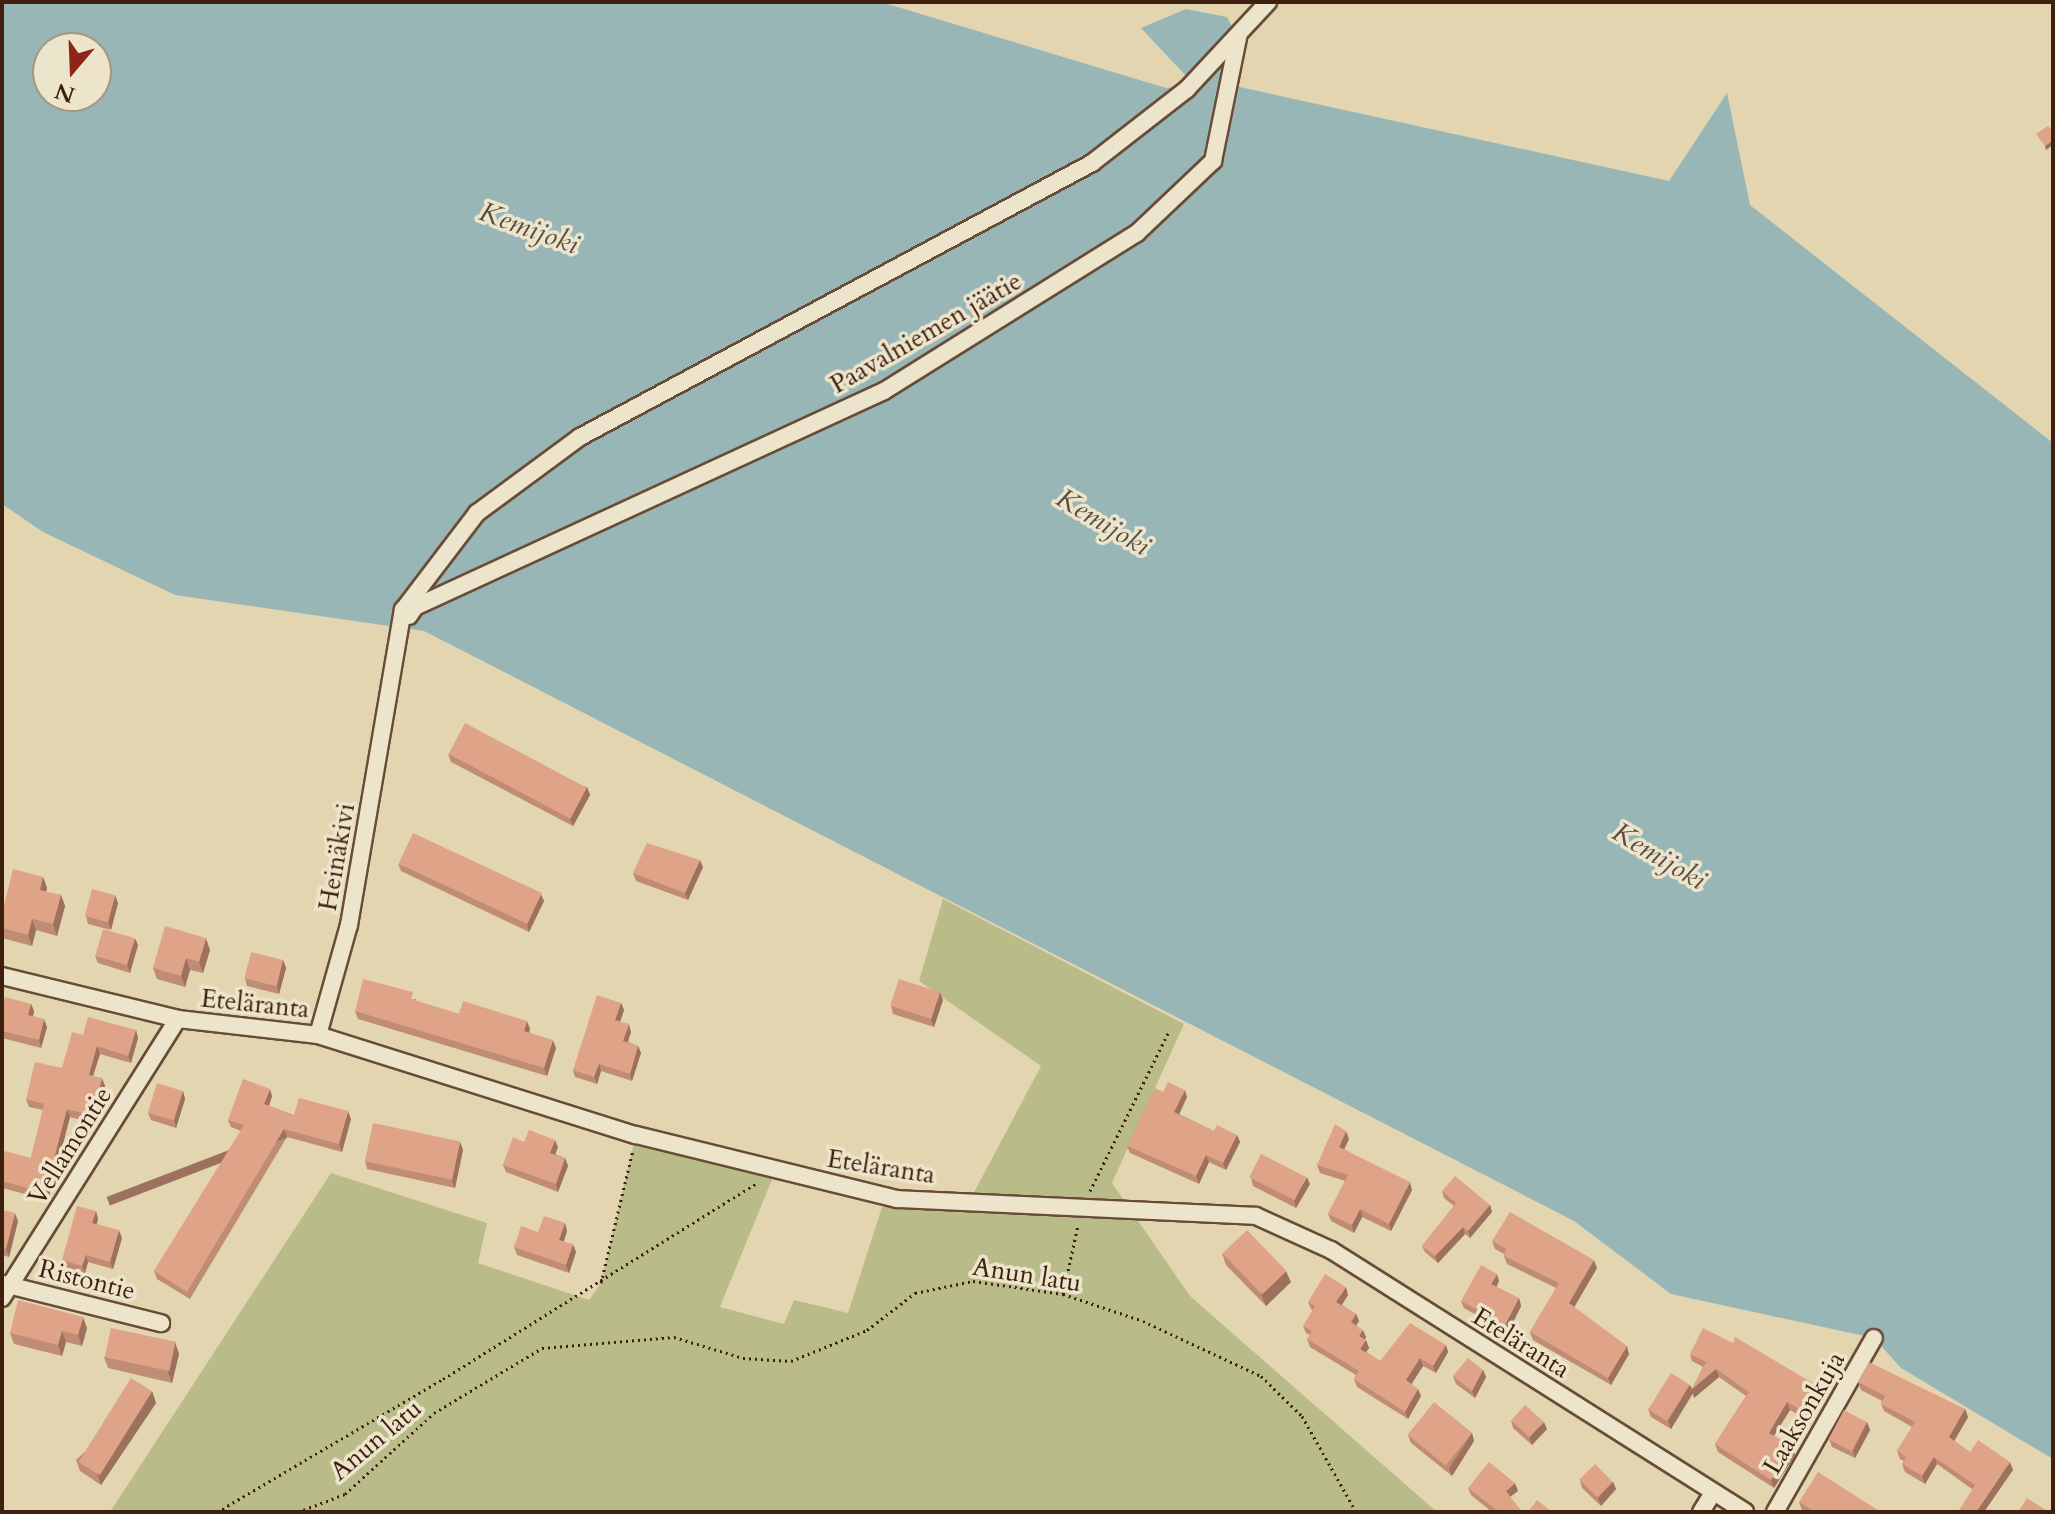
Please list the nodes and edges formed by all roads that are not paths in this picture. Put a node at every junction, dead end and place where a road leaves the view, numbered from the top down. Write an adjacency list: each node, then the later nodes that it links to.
1 (1268, 2): 2 (street, Paavalniemen jäätie)
2 (1238, 38): 3 (street, Paavalniemen jäätie); 3 (street, Paavalniemen jäätie)
3 (401, 627): 4 (street, Paavalniemen jäätie)
4 (391, 685): 7 (street, Heinäkivi)
5 (2, 976): 6 (street, Eteläranta)
6 (178, 1019): 7 (street, Eteläranta); 8 (street, Vellamontie)
7 (318, 1035): 11 (street, Eteläranta)
8 (5, 1289): 9 (street, Ristontie)
9 (161, 1323)
10 (1874, 1338): 14 (street, Laaksonkuja)
11 (1713, 1493): 12 (street); 13 (street, Eteläranta)
12 (1701, 1512)
13 (1745, 1512)
14 (1775, 1512)

